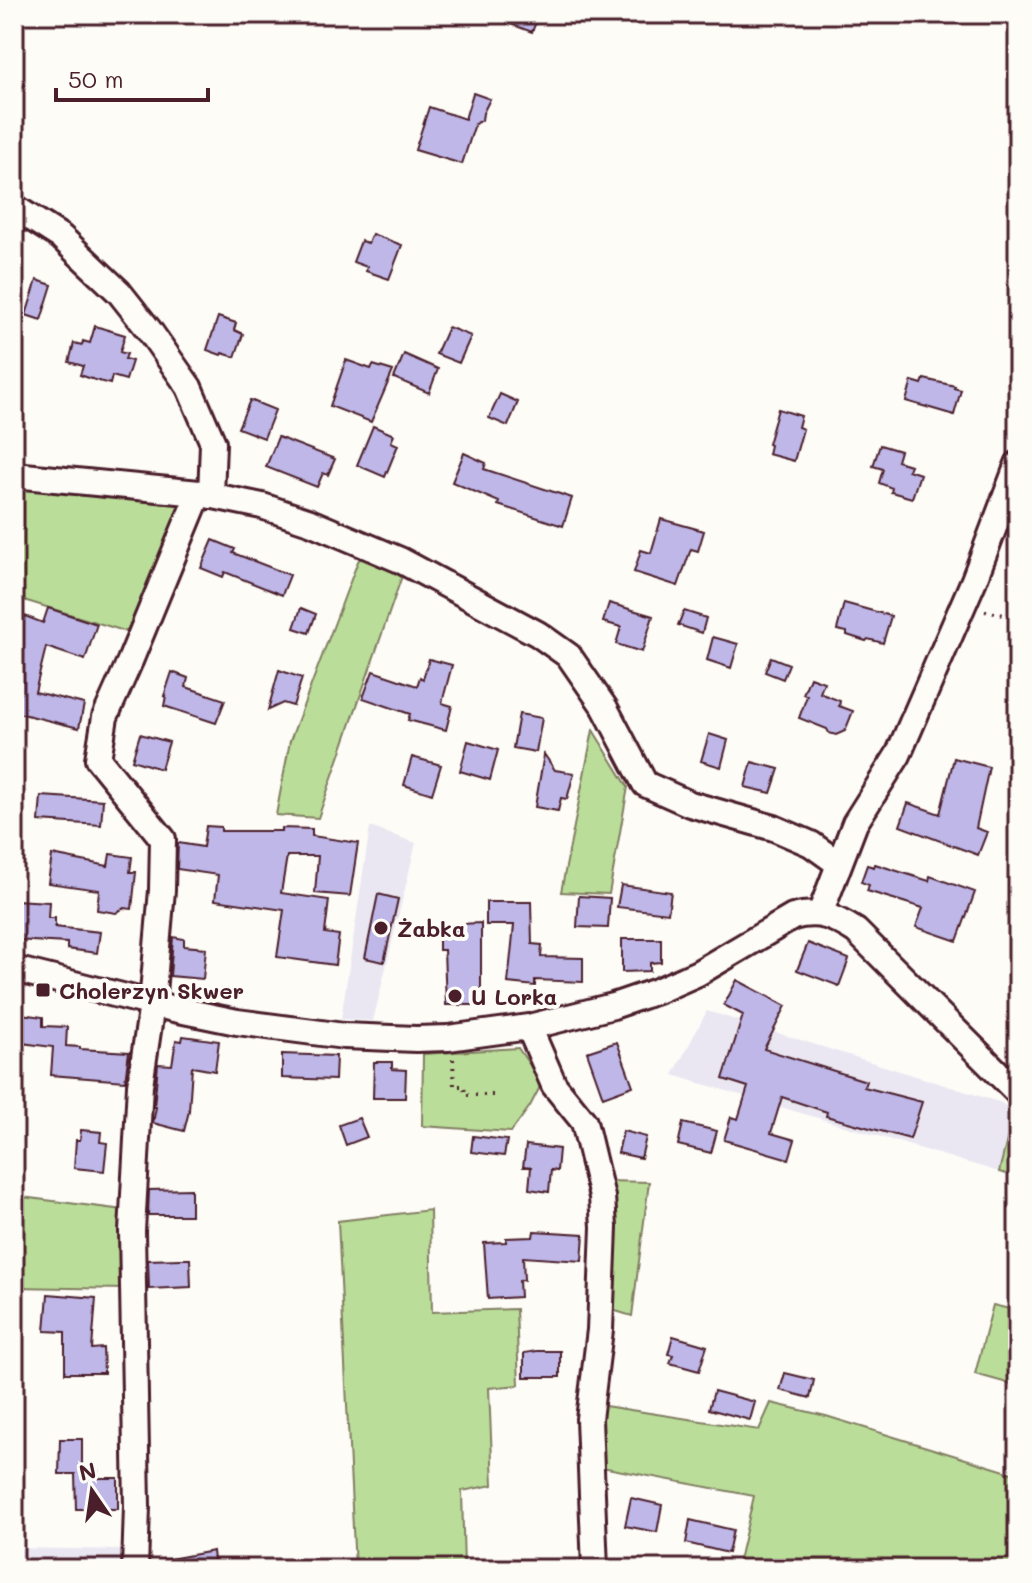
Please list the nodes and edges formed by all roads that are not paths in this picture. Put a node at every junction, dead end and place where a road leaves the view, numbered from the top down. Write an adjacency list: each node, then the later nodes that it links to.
1 (14, 207): 4 (street)
2 (1018, 464): 5 (street)
3 (14, 475): 4 (street)
4 (205, 494): 5 (street); 8 (street)
5 (839, 864): 6 (street)
6 (820, 914): 9 (street); 10 (street)
7 (14, 969): 8 (street)
8 (152, 1004): 9 (street); 11 (street)
9 (529, 1027): 12 (street)
10 (1018, 1093)
11 (135, 1569)
12 (595, 1569)

